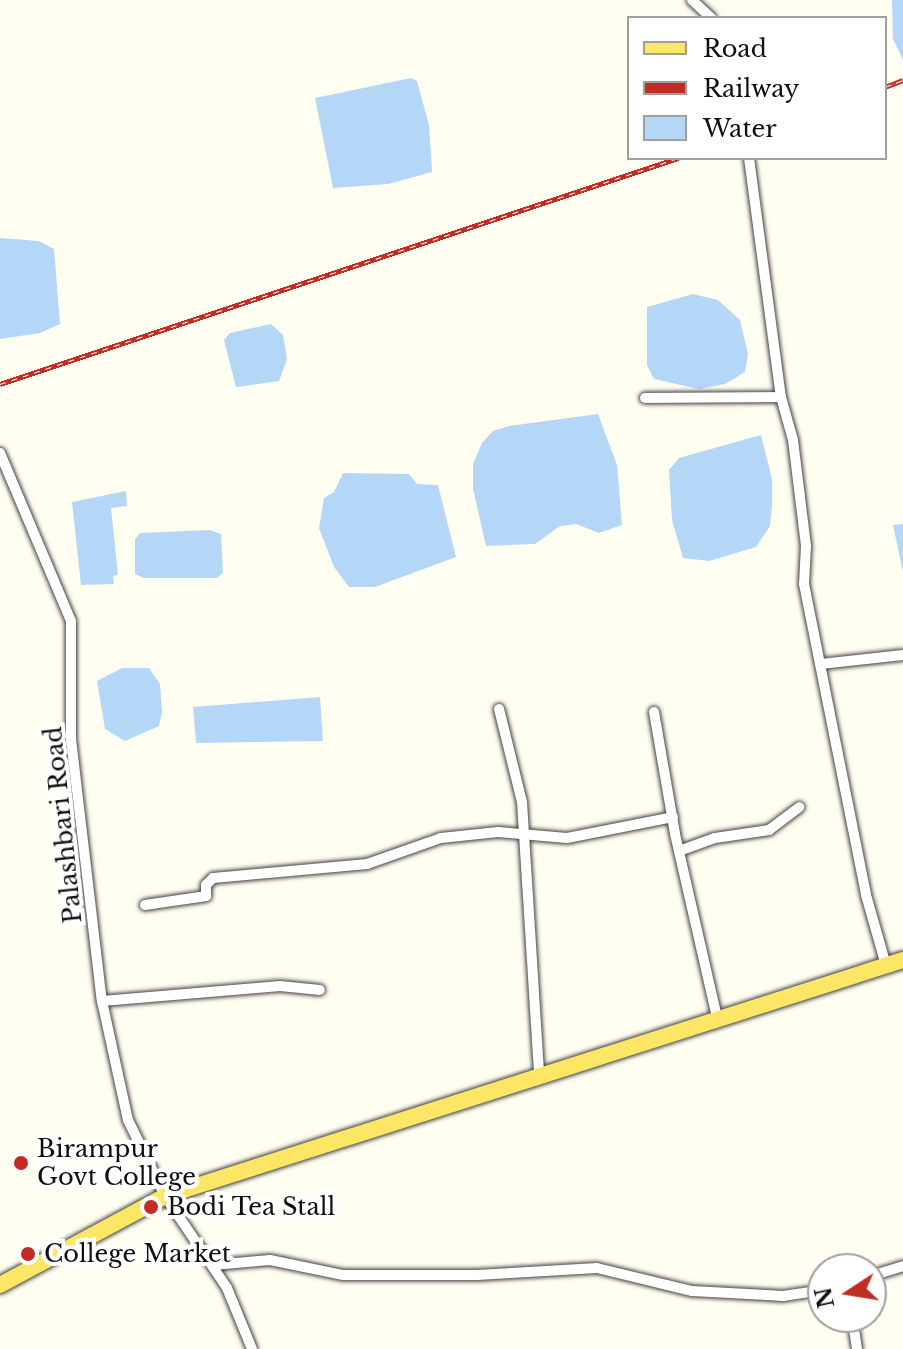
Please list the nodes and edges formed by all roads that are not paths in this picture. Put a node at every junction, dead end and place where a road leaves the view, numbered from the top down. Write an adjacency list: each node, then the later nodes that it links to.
1 (692, 0): 2 (street)
2 (709, 16)
3 (749, 160): 4 (street)
4 (781, 397): 5 (street); 8 (street)
5 (645, 398)
6 (0, 453): 19 (street, Palashbari Road)
7 (903, 655): 8 (street)
8 (821, 664): 17 (street)
9 (499, 709): 13 (street)
10 (654, 712): 12 (street)
11 (799, 807): 14 (street)
12 (673, 817): 13 (street); 14 (street)
13 (522, 835): 15 (street); 21 (street)
14 (679, 851): 20 (street)
15 (145, 905)
16 (903, 960): 17 (main road)
17 (886, 965): 20 (main road)
18 (320, 990): 19 (street)
19 (102, 1001): 22 (street, Palashbari Road)
20 (717, 1017): 21 (main road)
21 (539, 1072): 22 (main road)
22 (165, 1196): 23 (street, Palashbari Road); 24 (main road)
23 (213, 1265): 25 (street); 26 (street, Palashbari Road)
24 (0, 1285)
25 (807, 1292)
26 (252, 1349)

